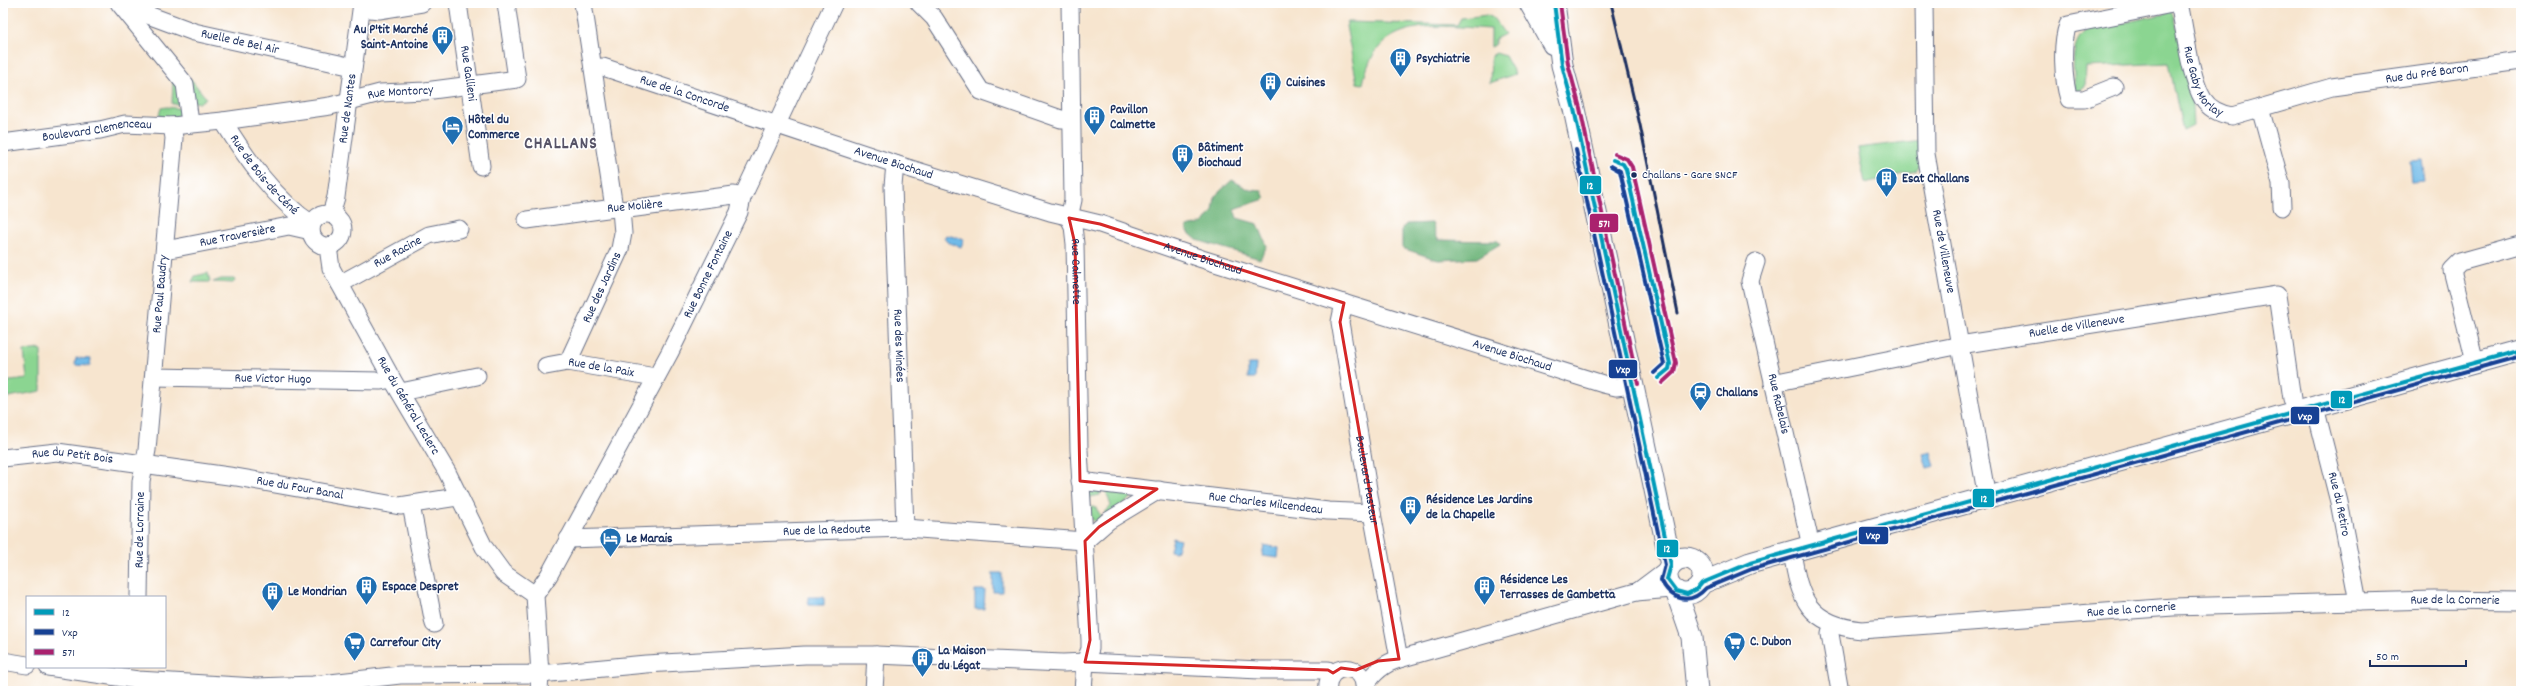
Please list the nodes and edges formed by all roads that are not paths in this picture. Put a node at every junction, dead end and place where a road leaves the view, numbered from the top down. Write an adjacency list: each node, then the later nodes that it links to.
1 (119, 3): 14 (street)
2 (422, 3): 13 (street)
3 (458, 3): 19 (street, Rue Gallieni)
4 (506, 3): 19 (street, Rue Montorcy)
5 (583, 3): 18 (street, Rue des Jardins)
6 (834, 3): 27 (street, Rue Bonne Fontaine)
7 (919, 3): 24 (street)
8 (1070, 3): 24 (street, Rue Calmette)
9 (1530, 3): 16 (main road)
10 (1554, 3): 16 (main road)
11 (1924, 3): 46 (street, Rue de Villeneuve)
12 (2178, 3): 20 (street); 23 (street, Rue Gaby Morlay)
13 (362, 5): 17 (street, Rue de Nantes)
14 (131, 17): 17 (street, Ruelle de Bel Air); 26 (street)
15 (2521, 61): 21 (street, Rue du Pré Baron)
16 (1562, 65): 56 (main road)
17 (353, 67): 22 (street, Rue de Nantes)
18 (593, 68): 27 (street, Rue de la Concorde); 34 (street, Rue des Jardins)
19 (470, 86): 22 (street, Rue Montorcy); 31 (street, Rue Gallieni)
20 (2114, 87)
21 (2332, 87): 23 (street, Rue Gaby Morlay)
22 (349, 101): 25 (street, Rue Montorcy); 35 (street, Rue de Nantes)
23 (2260, 108): 33 (street)
24 (1071, 119): 36 (street, Rue Calmette)
25 (223, 121): 26 (street, Rue Montorcy); 38 (street, Rue de Bois-de-Céné)
26 (190, 123): 28 (street, Boulevard Clemenceau)
27 (776, 124): 30 (street, Avenue Biochaud); 32 (street, Rue Bonne Fontaine)
28 (172, 126): 29 (street, Boulevard Clemenceau); 42 (street, Rue Paul Baudry)
29 (3, 143)
30 (895, 164): 36 (street, Avenue Biochaud); 68 (street, Rue des Minées)
31 (480, 166)
32 (742, 198): 34 (street, Rue Molière); 53 (street, Rue Bonne Fontaine)
33 (2282, 207)
34 (617, 209): 37 (street, Rue Molière); 48 (street, Rue des Jardins)
35 (331, 214): 38 (street); 41 (street)
36 (1069, 218): 45 (street, Avenue Biochaud); 61 (street, Rue Calmette)
37 (527, 220)
38 (311, 227): 41 (street); 42 (street, Rue Traversière)
39 (459, 229): 44 (street, Rue Racine)
40 (2521, 245): 49 (street)
41 (328, 247): 44 (street, Rue du Général Leclerc)
42 (165, 250): 52 (street, Rue Paul Baudry)
43 (1756, 262): 54 (street, Rue Rabelais)
44 (340, 284): 55 (street, Rue du Général Leclerc)
45 (1344, 303): 56 (street, Avenue Biochaud); 67 (street, Boulevard Pasteur)
46 (1960, 345): 54 (street, Ruelle de Villeneuve); 57 (street, Ruelle de Villeneuve); 64 (street, Rue de Villeneuve)
47 (2521, 350): 49 (main road)
48 (568, 362): 50 (street, Rue de la Paix); 53 (street, Rue de la Paix)
49 (2475, 362): 58 (main road)
50 (546, 366)
51 (477, 376): 55 (street, Rue Victor Hugo)
52 (154, 377): 55 (street, Rue Victor Hugo); 60 (street, Rue Paul Baudry)
53 (655, 377): 69 (street, Rue Bonne Fontaine)
54 (1773, 384): 71 (street, Rue Rabelais)
55 (396, 385): 63 (street, Rue du Général Leclerc)
56 (1632, 385): 66 (main road)
57 (2292, 399)
58 (2316, 407): 64 (main road); 79 (street, Rue du Retiro)
59 (3, 458): 60 (street, Rue du Petit Bois)
60 (143, 463): 65 (street, Rue du Four Banal); 77 (street, Rue de Lorraine)
61 (1080, 481): 62 (street, Rue Charles Milcendeau); 70 (street, Rue Calmette)
62 (1159, 490): 67 (street, Rue Charles Milcendeau); 70 (street)
63 (457, 497): 65 (street, Rue du Four Banal); 76 (street, Rue du Général Leclerc)
64 (1987, 498): 71 (main road)
65 (411, 505): 80 (street)
66 (1657, 506): 72 (main road); 73 (main road)
67 (1372, 513): 84 (street, Boulevard Pasteur)
68 (905, 528): 69 (street, Rue de la Redoute); 70 (street, Rue de la Redoute)
69 (568, 539): 76 (street, Rue Bonne Fontaine)
70 (1085, 541): 86 (street)
71 (1801, 548): 73 (main road); 81 (street, Rue de la Cornerie)
72 (1670, 566): 73 (main road); 74 (main road); 75 (street)
73 (1697, 574): 74 (main road); 82 (main road)
74 (1674, 590): 75 (street); 82 (main road)
75 (1636, 592): 84 (street)
76 (535, 594): 91 (street)
77 (138, 596)
78 (2521, 600): 79 (street, Rue de la Cornerie)
79 (2358, 602): 81 (street, Rue de la Cornerie)
80 (434, 624)
81 (1832, 625): 100 (street)
82 (1692, 637): 99 (main road)
83 (876, 655): 86 (street); 91 (street); 96 (street)
84 (1394, 660): 89 (street); 94 (street)
85 (3, 661): 87 (street)
86 (1085, 662): 90 (street); 97 (street)
87 (26, 665)
88 (56, 668): 92 (street)
89 (1356, 670): 90 (street); 94 (street)
90 (1333, 673): 98 (street)
91 (540, 674): 93 (street); 95 (street)
92 (138, 679): 93 (street)
93 (328, 687)
94 (1364, 688)
95 (539, 691)
96 (874, 691)
97 (1083, 691)
98 (1328, 691)
99 (1697, 691)
100 (1840, 691)

